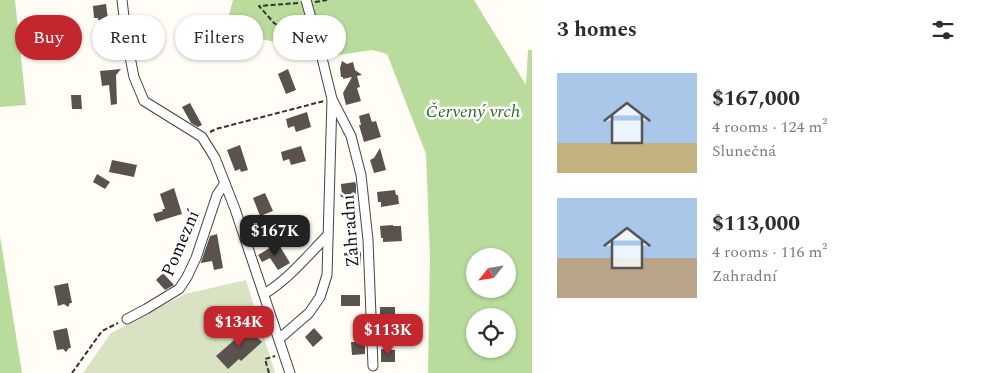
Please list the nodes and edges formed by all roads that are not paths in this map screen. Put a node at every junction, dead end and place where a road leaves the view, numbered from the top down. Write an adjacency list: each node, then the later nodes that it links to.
1 (122, 0): 4 (street)
2 (309, 1): 3 (street, bridge)
3 (332, 99): 5 (street); 9 (street, Zahradní)
4 (225, 183): 6 (street); 7 (street, Pomezní)
5 (328, 234): 6 (street); 8 (street)
6 (264, 294): 8 (street)
7 (127, 319)
8 (279, 339): 10 (street)
9 (373, 366)
10 (290, 373)

